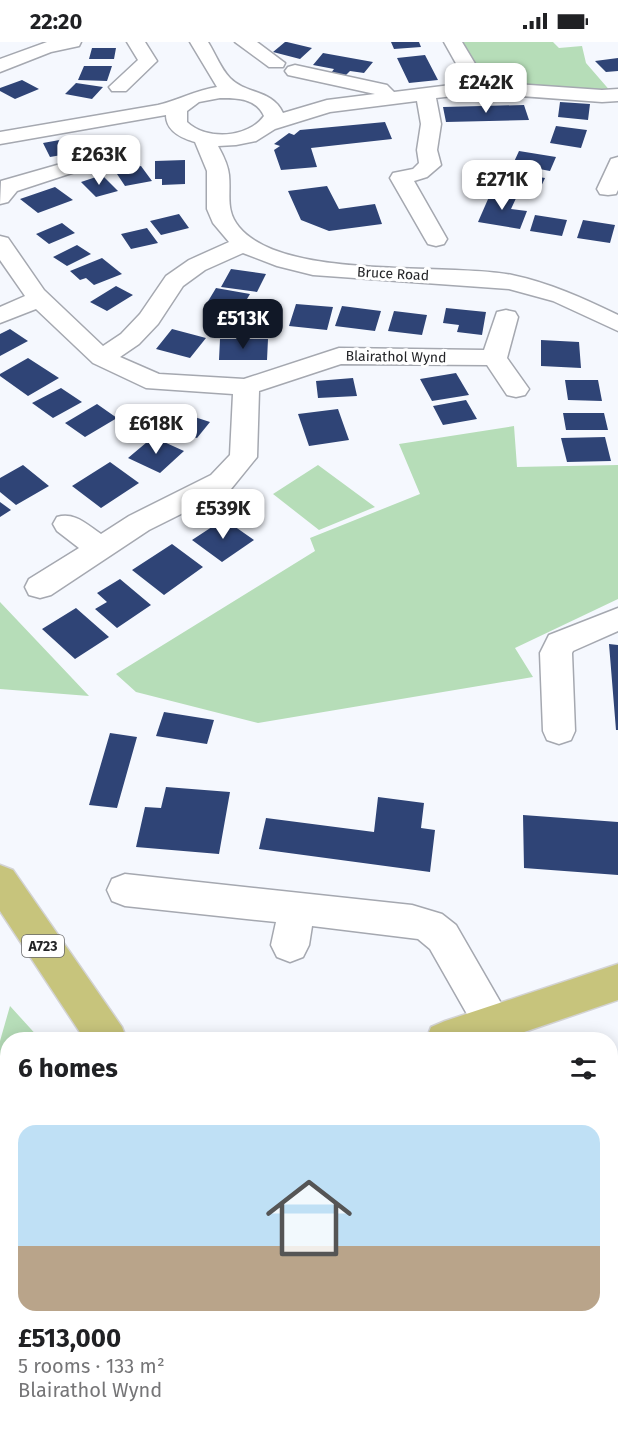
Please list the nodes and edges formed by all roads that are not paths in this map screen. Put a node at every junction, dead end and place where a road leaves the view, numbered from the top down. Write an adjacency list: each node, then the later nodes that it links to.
1 (72, 42): 6 (street)
2 (136, 42): 11 (street)
3 (199, 42): 8 (street)
4 (244, 42): 7 (street)
5 (453, 42): 12 (street)
6 (40, 45): 9 (street)
7 (276, 63)
8 (211, 65): 13 (street); 18 (street)
9 (0, 66)
10 (295, 71): 16 (street)
11 (119, 87)
12 (478, 87): 14 (street); 15 (street)
13 (237, 92): 17 (street); 18 (street)
14 (425, 93): 16 (street); 30 (street)
15 (617, 96)
16 (389, 98): 19 (street)
17 (264, 100): 19 (street); 21 (street)
18 (185, 102): 20 (street); 22 (street, Bruce Road)
19 (327, 106): 21 (street)
20 (117, 120): 22 (street); 24 (street)
21 (270, 124): 23 (street)
22 (196, 135): 23 (street); 27 (street, Bruce Road)
23 (248, 136): 27 (street)
24 (0, 138)
25 (618, 163): 28 (street)
26 (71, 167): 29 (street)
27 (219, 173): 32 (street, Bruce Road)
28 (608, 189)
29 (0, 197)
30 (436, 239)
31 (0, 243): 33 (street, Blairathol Wynd)
32 (244, 244): 36 (street, Bruce Road); 37 (street)
33 (40, 298): 34 (street); 37 (street, Blairathol Wynd)
34 (0, 316)
35 (506, 317): 38 (street)
36 (618, 324)
37 (102, 358): 39 (street, Blairathol Wynd)
38 (494, 358): 39 (street, Blairathol Wynd); 40 (street)
39 (246, 387): 42 (street)
40 (516, 389)
41 (67, 524): 42 (street)
42 (100, 548): 43 (street)
43 (40, 587)
44 (618, 619): 45 (street)
45 (559, 730)
46 (0, 881): 51 (main road, A723)
47 (125, 890): 48 (street)
48 (297, 908): 49 (street); 53 (street)
49 (290, 945)
50 (618, 982): 53 (main road)
51 (98, 1025): 52 (main road, A723)
52 (113, 1032)
53 (486, 1032)

